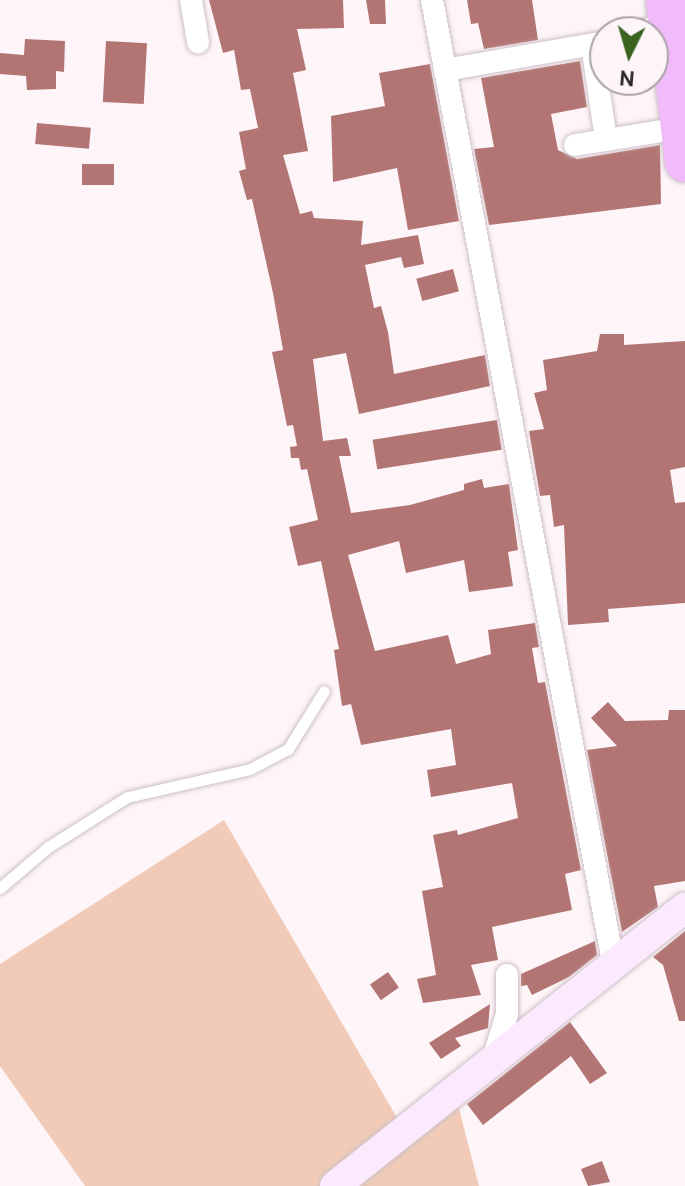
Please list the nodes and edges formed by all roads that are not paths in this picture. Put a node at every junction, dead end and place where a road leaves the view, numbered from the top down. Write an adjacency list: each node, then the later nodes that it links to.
1 (191, 0): 3 (street)
2 (432, 0): 5 (street)
3 (198, 42)
4 (589, 46): 5 (street)
5 (445, 70): 14 (street)
6 (669, 77): 10 (highway)
7 (602, 96): 8 (street)
8 (606, 140): 9 (street); 10 (street)
9 (575, 145)
10 (682, 145)
11 (324, 691): 12 (lane)
12 (0, 888)
13 (685, 908): 14 (street)
14 (613, 962): 16 (street)
15 (507, 975): 16 (street)
16 (492, 1063): 17 (street)
17 (335, 1186)

